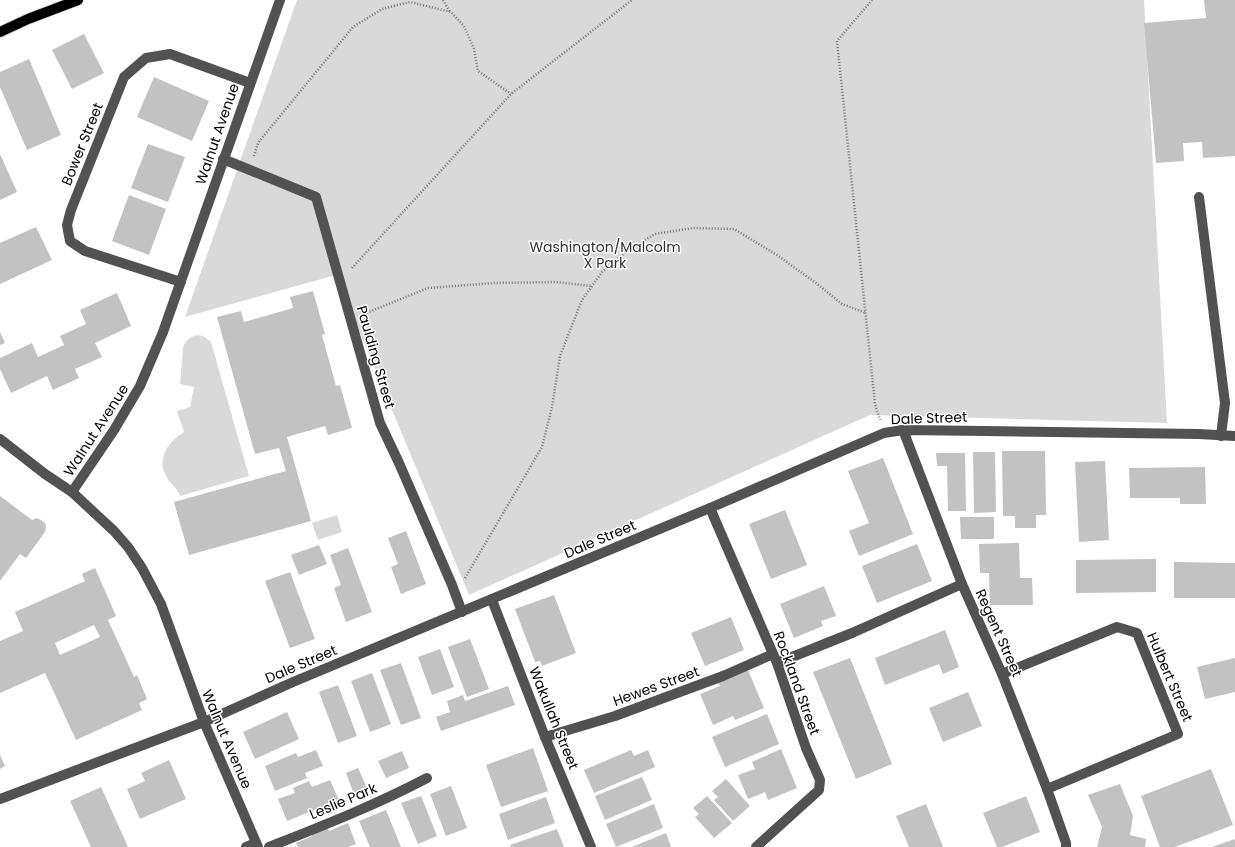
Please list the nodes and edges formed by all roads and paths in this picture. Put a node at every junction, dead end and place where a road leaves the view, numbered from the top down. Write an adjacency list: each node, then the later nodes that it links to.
1 (78, 0): 7 (main road)
2 (280, 0): 8 (street, Walnut Avenue)
3 (443, 0): 6 (path)
4 (632, 0): 9 (path)
5 (872, 0): 16 (path)
6 (451, 12): 9 (path); 11 (path)
7 (0, 32)
8 (250, 83): 10 (street, Walnut Avenue); 14 (street, Bower Street)
9 (511, 94): 13 (path)
10 (223, 159): 11 (street, Paulding Street); 14 (street, Walnut Avenue)
11 (250, 170): 13 (street, Paulding Street)
12 (1198, 197): 20 (street)
13 (340, 281): 17 (street, Paulding Street)
14 (181, 282): 23 (street, Walnut Avenue)
15 (592, 286): 16 (path); 17 (path); 26 (path)
16 (866, 313): 19 (path)
17 (351, 319): 26 (street, Paulding Street)
18 (903, 430): 19 (street, Dale Street); 20 (street, Dale Street); 25 (street, Regent Street)
19 (884, 433): 24 (street, Dale Street)
20 (1222, 436): 21 (street, Dale Street)
21 (1235, 436)
22 (0, 439): 23 (street)
23 (72, 492): 31 (street, Walnut Avenue)
24 (710, 508): 27 (street, Dale Street); 29 (street, Rockland Street)
25 (962, 584): 29 (street, Hewes Street); 30 (street, Regent Street)
26 (456, 597): 28 (street, Paulding Street)
27 (492, 600): 28 (street, Dale Street); 32 (street, Wakullah Street)
28 (462, 612): 31 (street, Dale Street)
29 (775, 658): 32 (street, Hewes Street); 40 (street, Rockland Street)
30 (1002, 674): 34 (street, Regent Street); 34 (street, Hulbert Street)
31 (204, 722): 35 (street, Dale Street); 36 (street, Walnut Avenue)
32 (545, 737): 39 (street, Wakullah Street)
33 (427, 778): 38 (street, Leslie Park)
34 (1047, 789): 41 (street, Regent Street)
35 (0, 800)
36 (257, 845): 37 (street)
37 (246, 847)
38 (269, 847)
39 (591, 847)
40 (756, 847)
41 (1066, 847)

